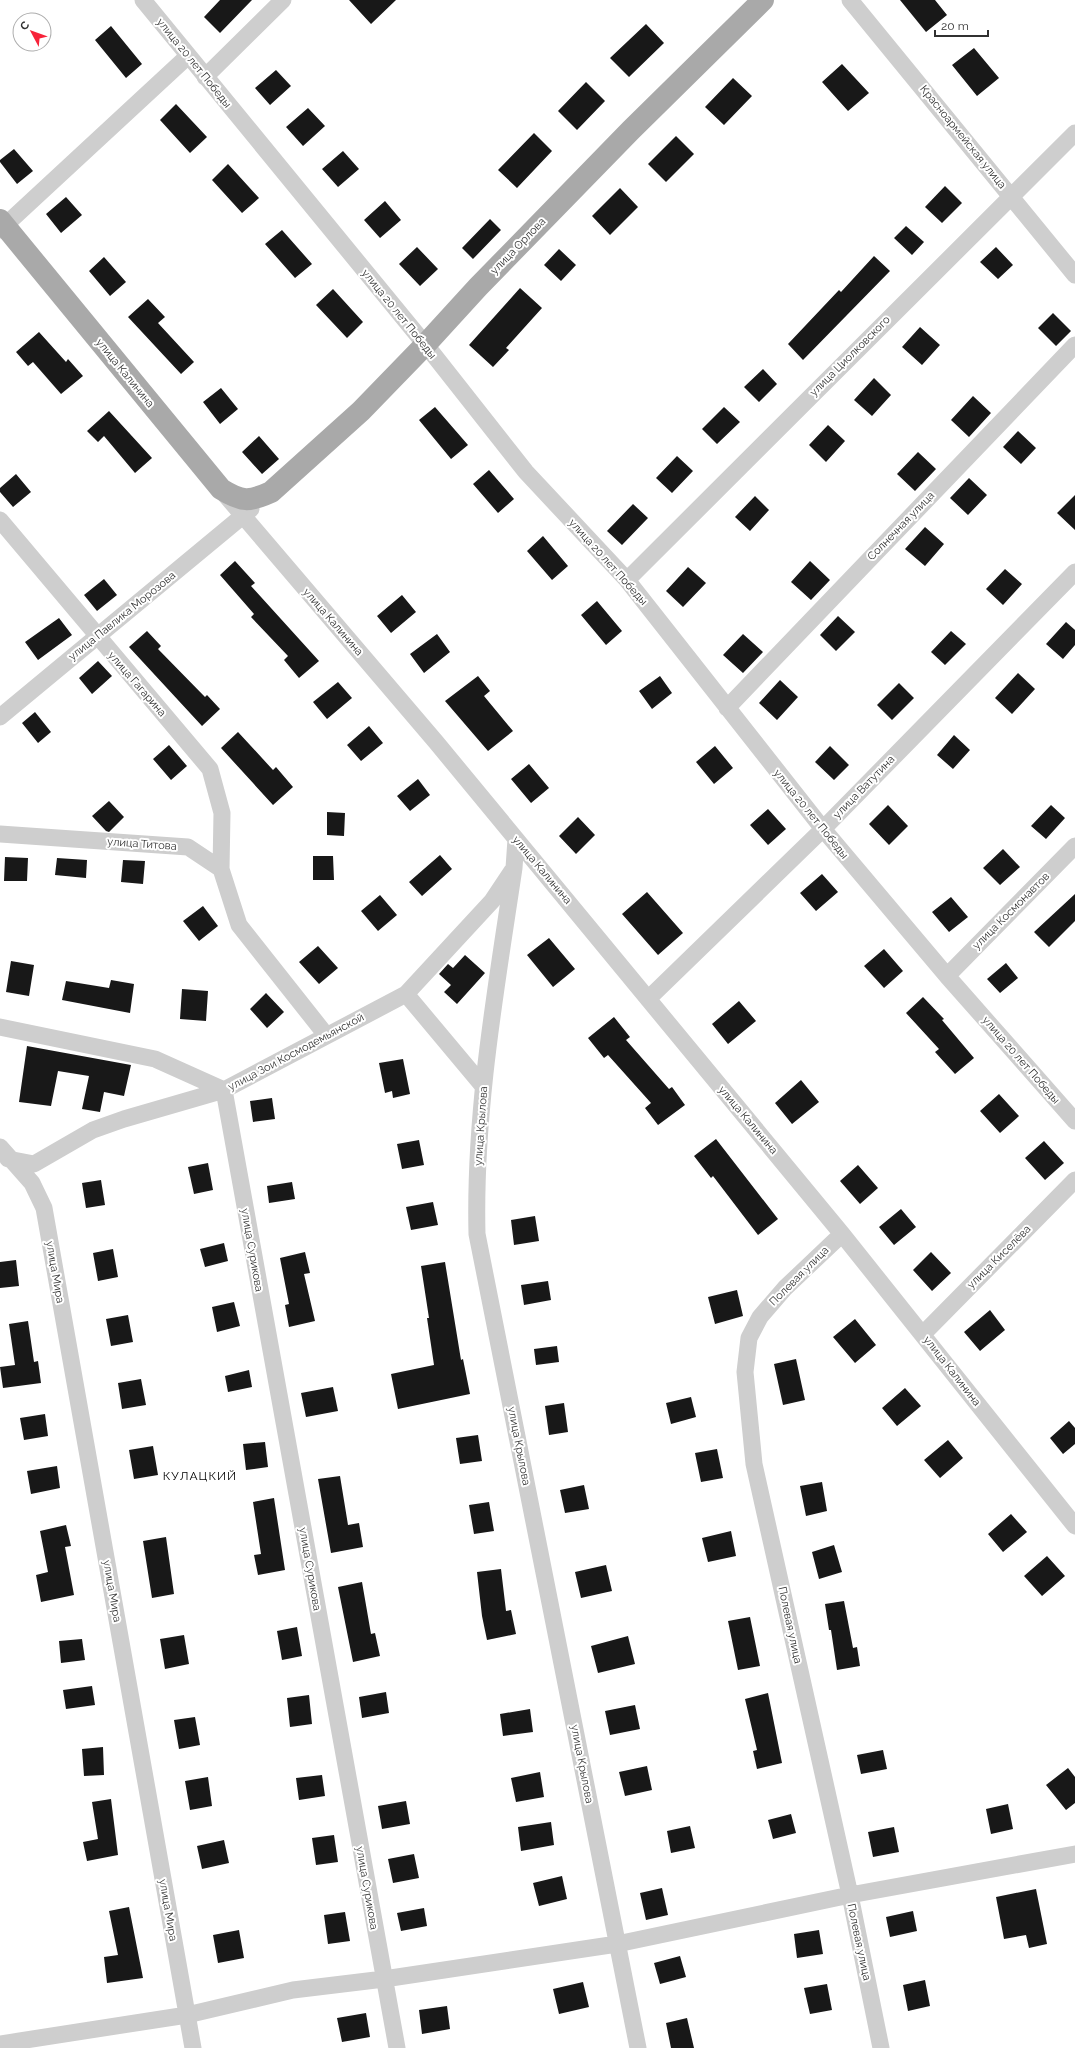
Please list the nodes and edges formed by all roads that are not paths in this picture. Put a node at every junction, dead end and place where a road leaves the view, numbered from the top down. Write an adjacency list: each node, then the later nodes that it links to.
1 (143, 0): 5 (street, улица 20 лет Победы)
2 (283, 0): 6 (street)
3 (763, 0): 11 (main road, улица Орлова)
4 (850, 0): 8 (street, Красноармейская улица)
5 (188, 56): 6 (street, улица 20 лет Победы); 9 (street)
6 (205, 77): 11 (street, улица 20 лет Победы)
7 (1075, 132): 8 (street, улица Циолковского)
8 (1010, 196): 10 (street, Красноармейская улица); 18 (street, улица Циолковского)
9 (1, 225): 13 (main road, улица Калинина)
10 (1075, 275)
11 (425, 345): 14 (main road, улица Орлова); 18 (street, улица 20 лет Победы)
12 (1075, 345): 20 (street, Солнечная улица)
13 (221, 489): 14 (main road); 15 (street, улица Калинина)
14 (271, 492): 15 (street, улица Павлика Морозова)
15 (243, 516): 19 (street, улица Павлика Морозова); 24 (street, улица Калинина)
16 (0, 520): 19 (street, улица Гагарина)
17 (1075, 572): 22 (street, улица Ватутина)
18 (626, 580): 20 (street, улица 20 лет Победы)
19 (97, 637): 21 (street, улица Павлика Морозова); 27 (street, улица Гагарина)
20 (727, 708): 22 (street, улица 20 лет Победы)
21 (0, 717)
22 (823, 829): 28 (street, улица 20 лет Победы); 30 (street, улица Ватутина)
23 (0, 834): 27 (street, улица Титова)
24 (516, 839): 26 (street, улица Крылова); 30 (street, улица Калинина)
25 (1075, 846): 28 (street, улица Космонавтов)
26 (514, 868): 29 (street, улица Зои Космодемьянской); 33 (street, улица Крылова)
27 (221, 869): 32 (street)
28 (947, 976): 35 (street, улица 20 лет Победы)
29 (406, 994): 32 (street, улица Зои Космодемьянской); 33 (street)
30 (648, 999): 38 (street, улица Калинина)
31 (0, 1027): 34 (street, улица Зои Космодемьянской)
32 (326, 1035): 34 (street, улица Зои Космодемьянской)
33 (483, 1086): 43 (street, улица Крылова)
34 (224, 1090): 36 (street); 44 (street, улица Сурикова)
35 (1075, 1121)
36 (4, 1155): 45 (street, улица Мира)
37 (1075, 1180): 39 (street, улица Киселёва)
38 (842, 1234): 39 (street, улица Калинина); 42 (street, Полевая улица)
39 (923, 1334): 40 (street, улица Калинина)
40 (1075, 1526)
41 (1075, 1854): 42 (street)
42 (850, 1895): 43 (street); 50 (street, Полевая улица)
43 (617, 1944): 44 (street); 49 (street, улица Крылова)
44 (384, 1979): 45 (street); 48 (street, улица Сурикова)
45 (187, 2015): 46 (street); 47 (street, улица Мира)
46 (0, 2044)
47 (192, 2048)
48 (397, 2048)
49 (638, 2048)
50 (881, 2048)

